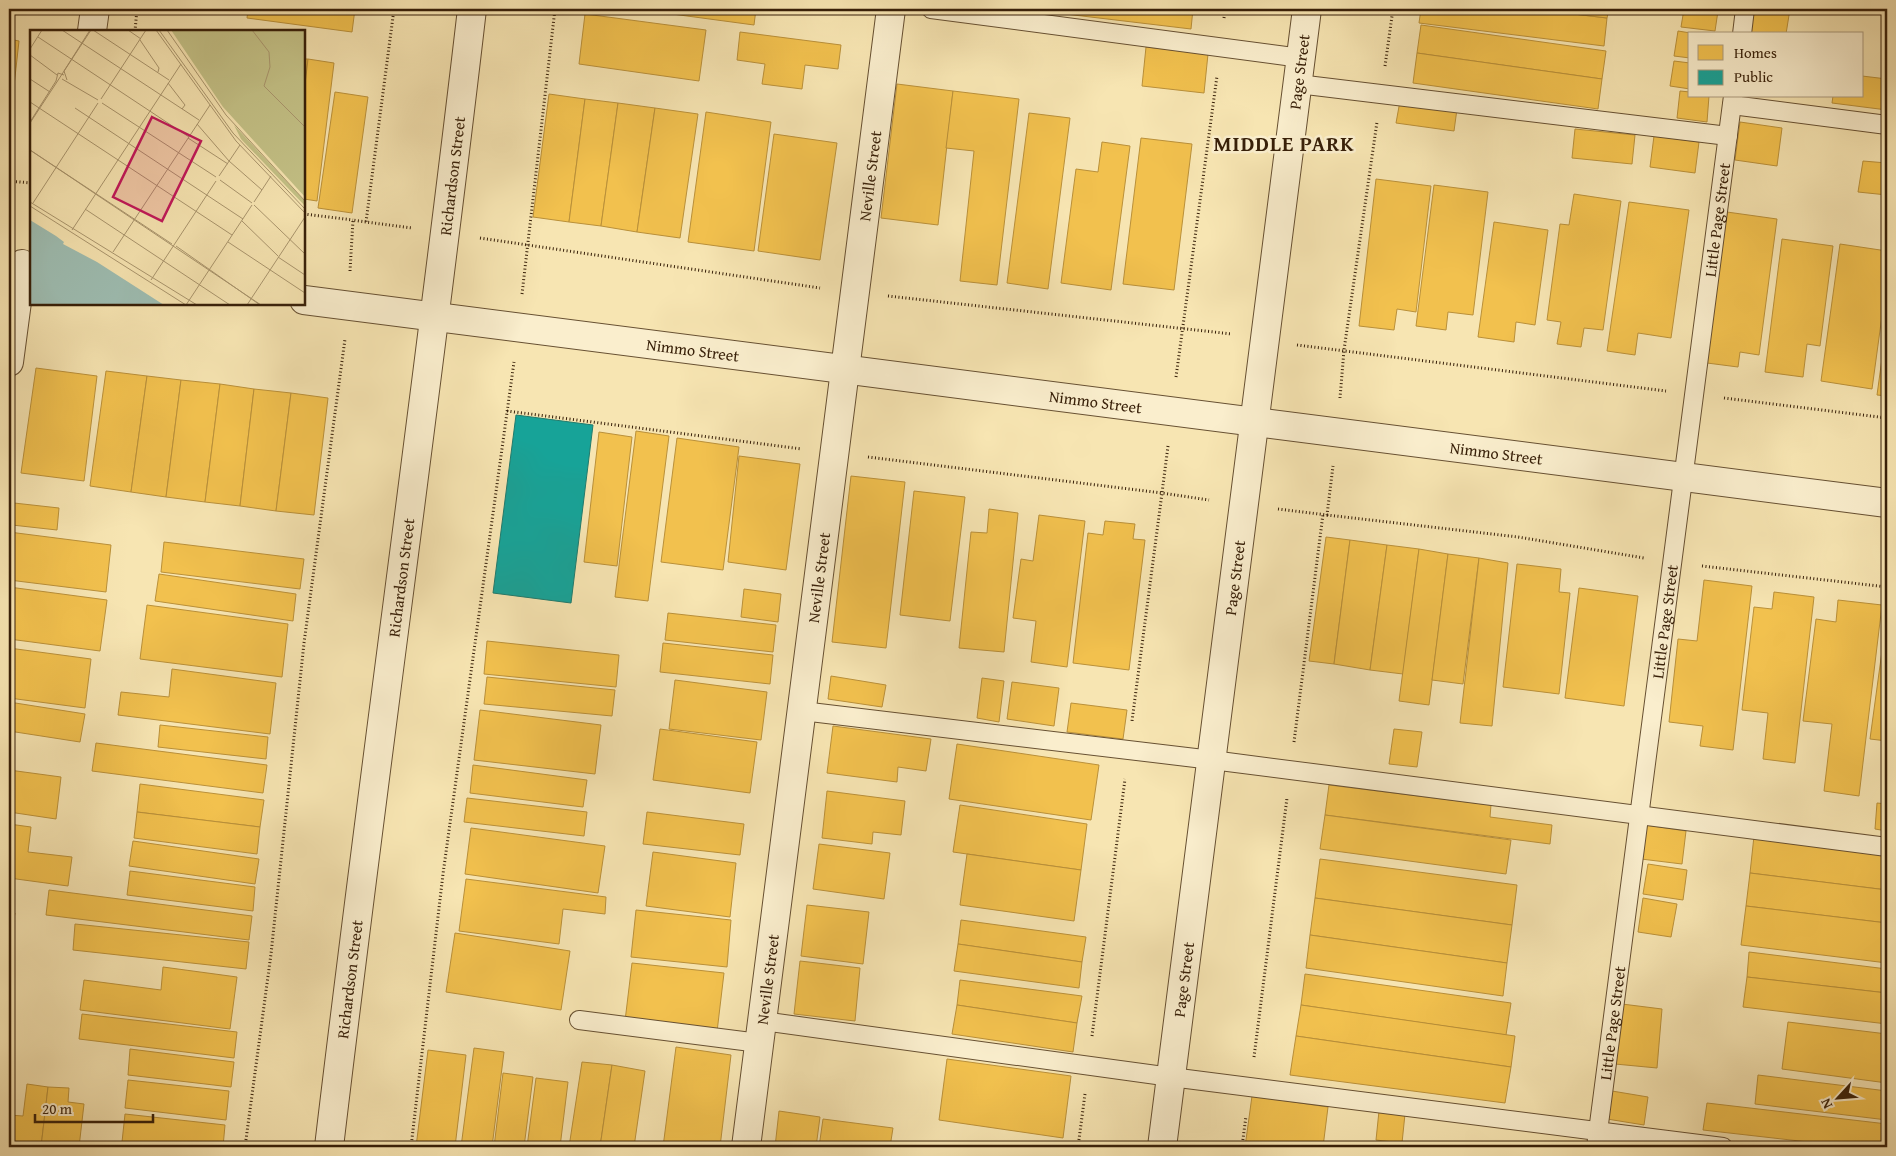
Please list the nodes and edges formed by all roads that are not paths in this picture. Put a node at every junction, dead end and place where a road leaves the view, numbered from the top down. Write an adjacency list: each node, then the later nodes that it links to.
1 (94, 9): 8 (street)
2 (472, 9): 16 (street, Richardson Street)
3 (891, 9): 18 (street, Neville Street)
4 (931, 9): 7 (lane)
5 (1307, 9): 10 (street, Page Street)
6 (1745, 9): 9 (lane)
7 (1037, 16): 10 (lane)
8 (92, 30)
9 (1742, 32)
10 (1299, 71): 13 (lane); 19 (street, Page Street)
11 (1733, 101): 12 (lane); 13 (lane, Little Page Street)
12 (1887, 125)
13 (1728, 136): 20 (lane, Little Page Street)
14 (21, 264): 17 (street)
15 (305, 300): 16 (street, Nimmo Street)
16 (436, 318): 18 (street, Nimmo Street); 30 (street, Richardson Street)
17 (9, 362)
18 (845, 369): 19 (street, Nimmo Street); 22 (street, Neville Street)
19 (1254, 422): 20 (street, Nimmo Street); 23 (street, Page Street)
20 (1683, 477): 21 (street, Nimmo Street); 24 (lane, Little Page Street)
21 (1887, 503)
22 (802, 711): 23 (lane); 27 (street, Neville Street)
23 (1212, 760): 24 (lane); 28 (street, Page Street)
24 (1639, 815): 25 (lane); 29 (lane, Little Page Street)
25 (1887, 846)
26 (579, 1020): 27 (lane)
27 (761, 1032): 28 (lane); 31 (street, Neville Street)
28 (1170, 1077): 29 (lane); 32 (street, Page Street)
29 (1597, 1139): 33 (lane)
30 (329, 1147)
31 (746, 1147)
32 (1162, 1147)
33 (1723, 1147)

